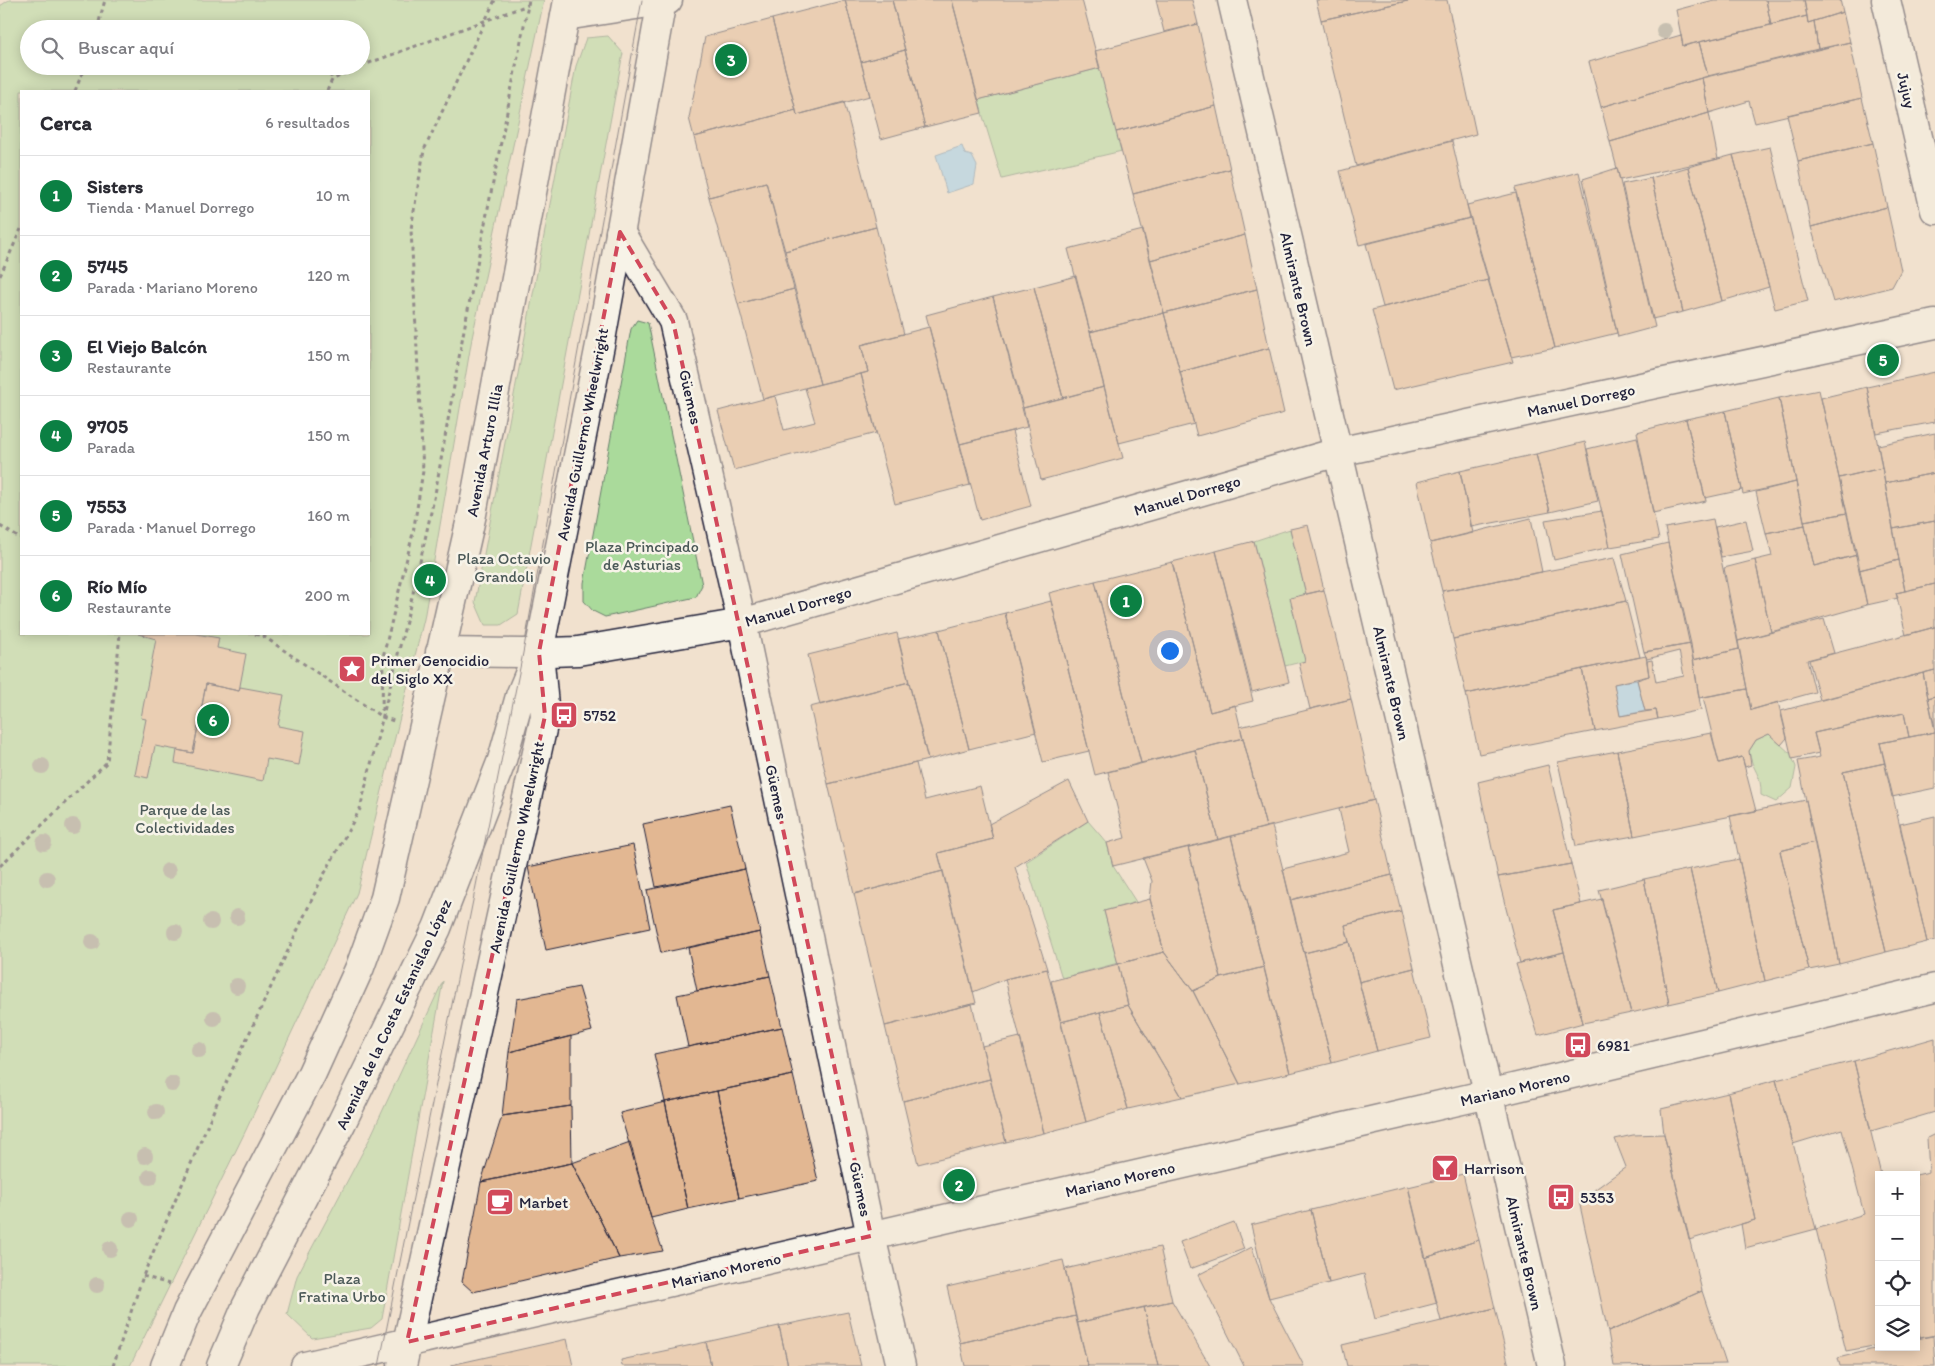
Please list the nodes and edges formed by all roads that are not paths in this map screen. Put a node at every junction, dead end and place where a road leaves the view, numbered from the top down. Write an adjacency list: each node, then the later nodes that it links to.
1 (664, 0): 4 (street); 6 (street, Avenida Guillermo Wheelwright)
2 (1232, 0): 8 (street, Almirante Brown)
3 (1886, 0): 5 (street, Jujuy)
4 (566, 8): 10 (street, Avenida Arturo Illia)
5 (1935, 210)
6 (620, 232): 9 (street, Güemes); 11 (street, Avenida Guillermo Wheelwright)
7 (1935, 324): 8 (street, Manuel Dorrego)
8 (1338, 452): 9 (street, Manuel Dorrego); 13 (street, Almirante Brown)
9 (742, 623): 11 (street, Manuel Dorrego); 14 (street, Güemes)
10 (440, 652): 11 (street, Manuel Dorrego); 16 (street, Avenida Arturo Illia)
11 (538, 652): 15 (street, Avenida Guillermo Wheelwright); 17 (street, Avenida de la Costa Estanislao López)
12 (1935, 988): 13 (street, Mariano Moreno)
13 (1488, 1094): 14 (street, Mariano Moreno); 20 (street, Almirante Brown)
14 (871, 1236): 15 (street, Mariano Moreno); 19 (street, Güemes)
15 (404, 1354): 18 (street, Mariano Moreno)
16 (165, 1366)
17 (221, 1366)
18 (305, 1366)
19 (902, 1366)
20 (1552, 1366)

